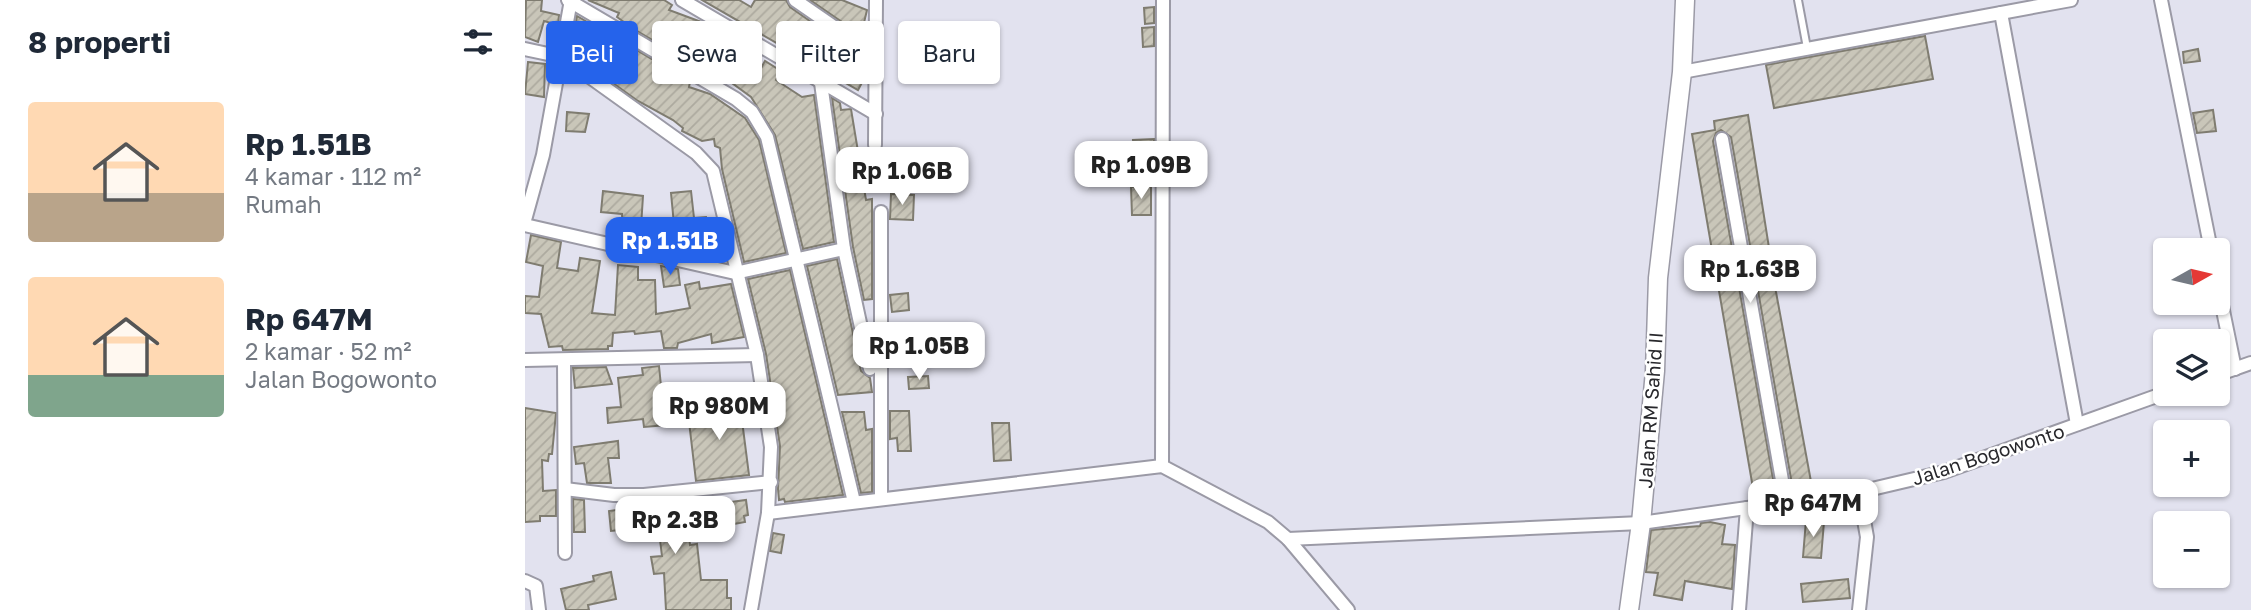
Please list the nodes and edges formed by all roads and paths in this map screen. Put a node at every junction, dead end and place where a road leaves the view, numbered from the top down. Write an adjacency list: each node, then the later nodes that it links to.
1 (570, 0): 11 (street); 31 (street)
2 (682, 0): 17 (street)
3 (795, 0): 12 (street)
4 (876, 0): 13 (street)
5 (1163, 0): 43 (street)
6 (1685, 0): 18 (street, Jalan RM Sahid II)
7 (1798, 0): 14 (lane)
8 (2071, 0): 10 (street)
9 (2161, 0): 29 (street)
10 (2001, 13): 14 (street); 42 (street)
11 (567, 21)
12 (825, 21)
13 (876, 21)
14 (1807, 48): 18 (street)
15 (525, 49): 16 (street)
16 (546, 54)
17 (776, 56)
18 (1682, 72): 52 (street, Jalan RM Sahid II)
19 (557, 84): 28 (street)
20 (600, 84): 32 (street)
21 (821, 84): 30 (street)
22 (823, 84): 24 (street)
23 (876, 84): 24 (street)
24 (876, 114): 26 (street)
25 (1722, 139): 49 (street)
26 (875, 145)
27 (881, 212): 47 (street)
28 (525, 222): 32 (street)
29 (2209, 238)
30 (844, 249): 31 (street); 38 (street)
31 (797, 258): 32 (street); 48 (street)
32 (735, 273): 34 (street)
33 (2224, 315): 39 (street)
34 (757, 355): 36 (street); 44 (street)
35 (525, 360): 36 (street)
36 (565, 360): 45 (street)
37 (2251, 363): 39 (street)
38 (870, 369)
39 (2235, 369): 40 (street)
40 (2230, 371)
41 (2153, 397): 42 (street, Jalan Bogowonto)
42 (2077, 424): 46 (street, Jalan Bogowonto)
43 (1162, 466): 47 (street); 53 (street)
44 (771, 482): 45 (street); 51 (street)
45 (565, 488): 54 (street)
46 (1859, 492): 49 (street, Jalan Bogowonto); 61 (street)
47 (881, 499): 48 (street)
48 (854, 502): 51 (street)
49 (1786, 503): 50 (street, Jalan Bogowonto)
50 (1747, 508): 52 (street, Jalan Bogowonto); 60 (street)
51 (768, 513): 57 (street)
52 (1641, 523): 53 (street, Jalan Bogowonto); 59 (street, Jalan RM Sahid II)
53 (1288, 539): 58 (street)
54 (565, 553)
55 (525, 581): 56 (street)
56 (539, 610)
57 (751, 610)
58 (1348, 610)
59 (1629, 610)
60 (1739, 610)
61 (1859, 610)

